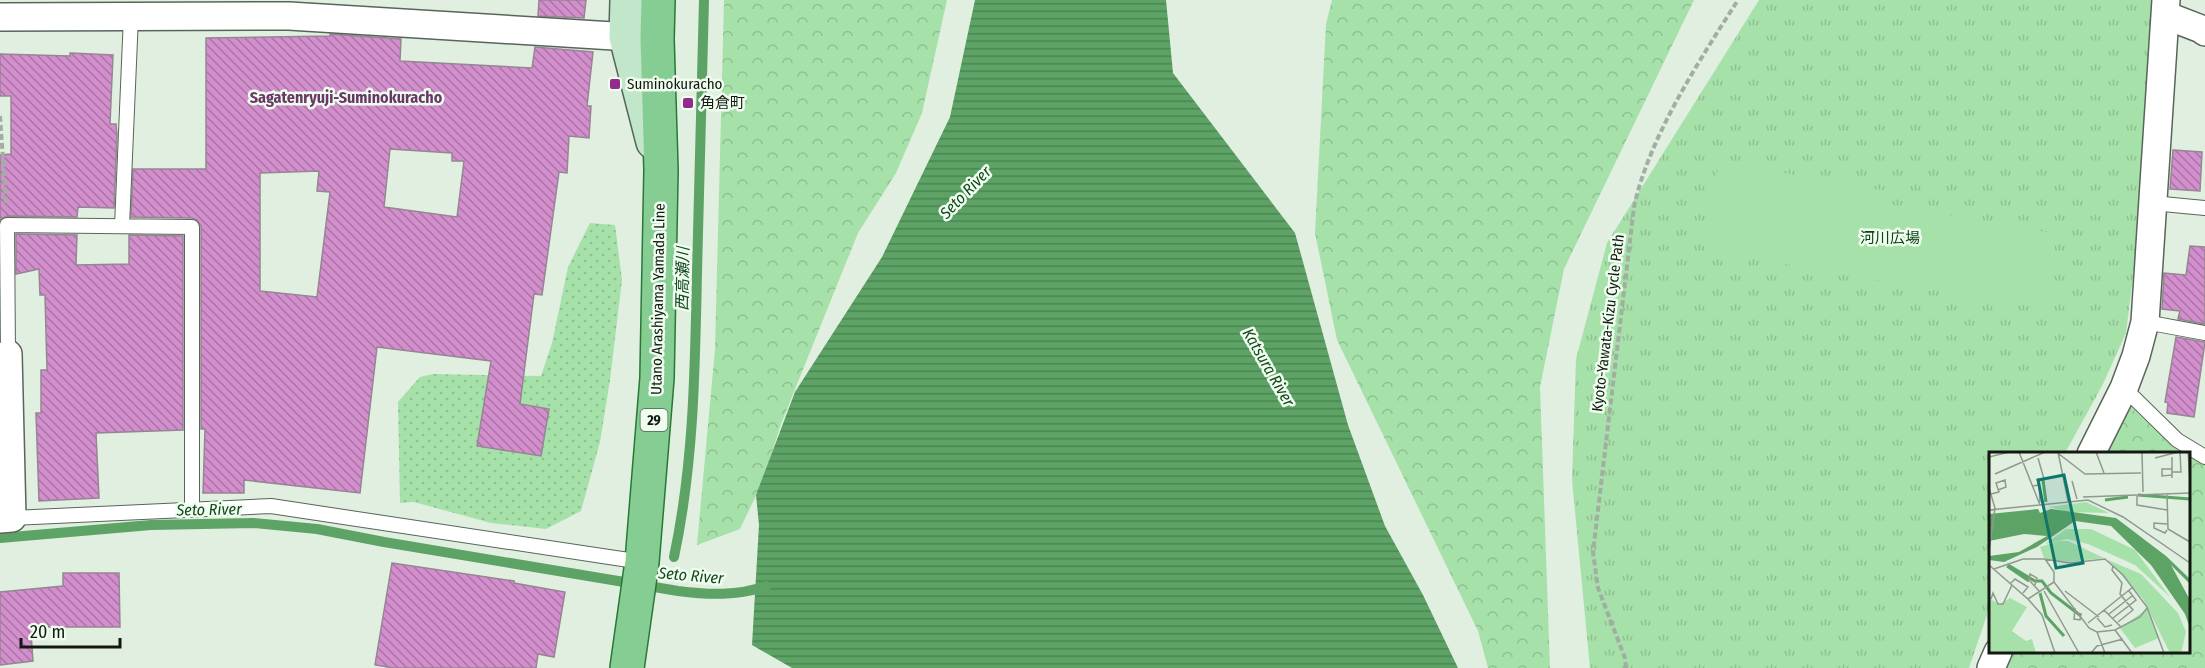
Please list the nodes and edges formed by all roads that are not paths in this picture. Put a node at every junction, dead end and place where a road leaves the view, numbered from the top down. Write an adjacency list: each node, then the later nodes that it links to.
1 (627, 0): 8 (main road)
2 (658, 0): 8 (main road, Utano Arashiyama Yamada Line / 29)
3 (205, 8): 5 (street); 8 (street)
4 (2165, 8): 7 (street); 9 (street)
5 (131, 16): 6 (street); 11 (lane)
6 (0, 17)
7 (2205, 32)
8 (641, 38): 20 (main road, Utano Arashiyama Yamada Line / 29)
9 (2152, 203): 10 (lane); 12 (street)
10 (2205, 208)
11 (122, 226): 14 (lane); 18 (lane)
12 (2145, 322): 13 (lane); 15 (street)
13 (2205, 333)
14 (8, 354): 19 (street)
15 (2124, 388): 16 (street); 17 (lane)
16 (2092, 452)
17 (2205, 457)
18 (192, 508): 19 (lane); 20 (lane)
19 (6, 519)
20 (642, 562): 22 (main road, Utano Arashiyama Yamada Line / 29)
21 (1997, 653): 23 (street)
22 (627, 668)
23 (1990, 668)

